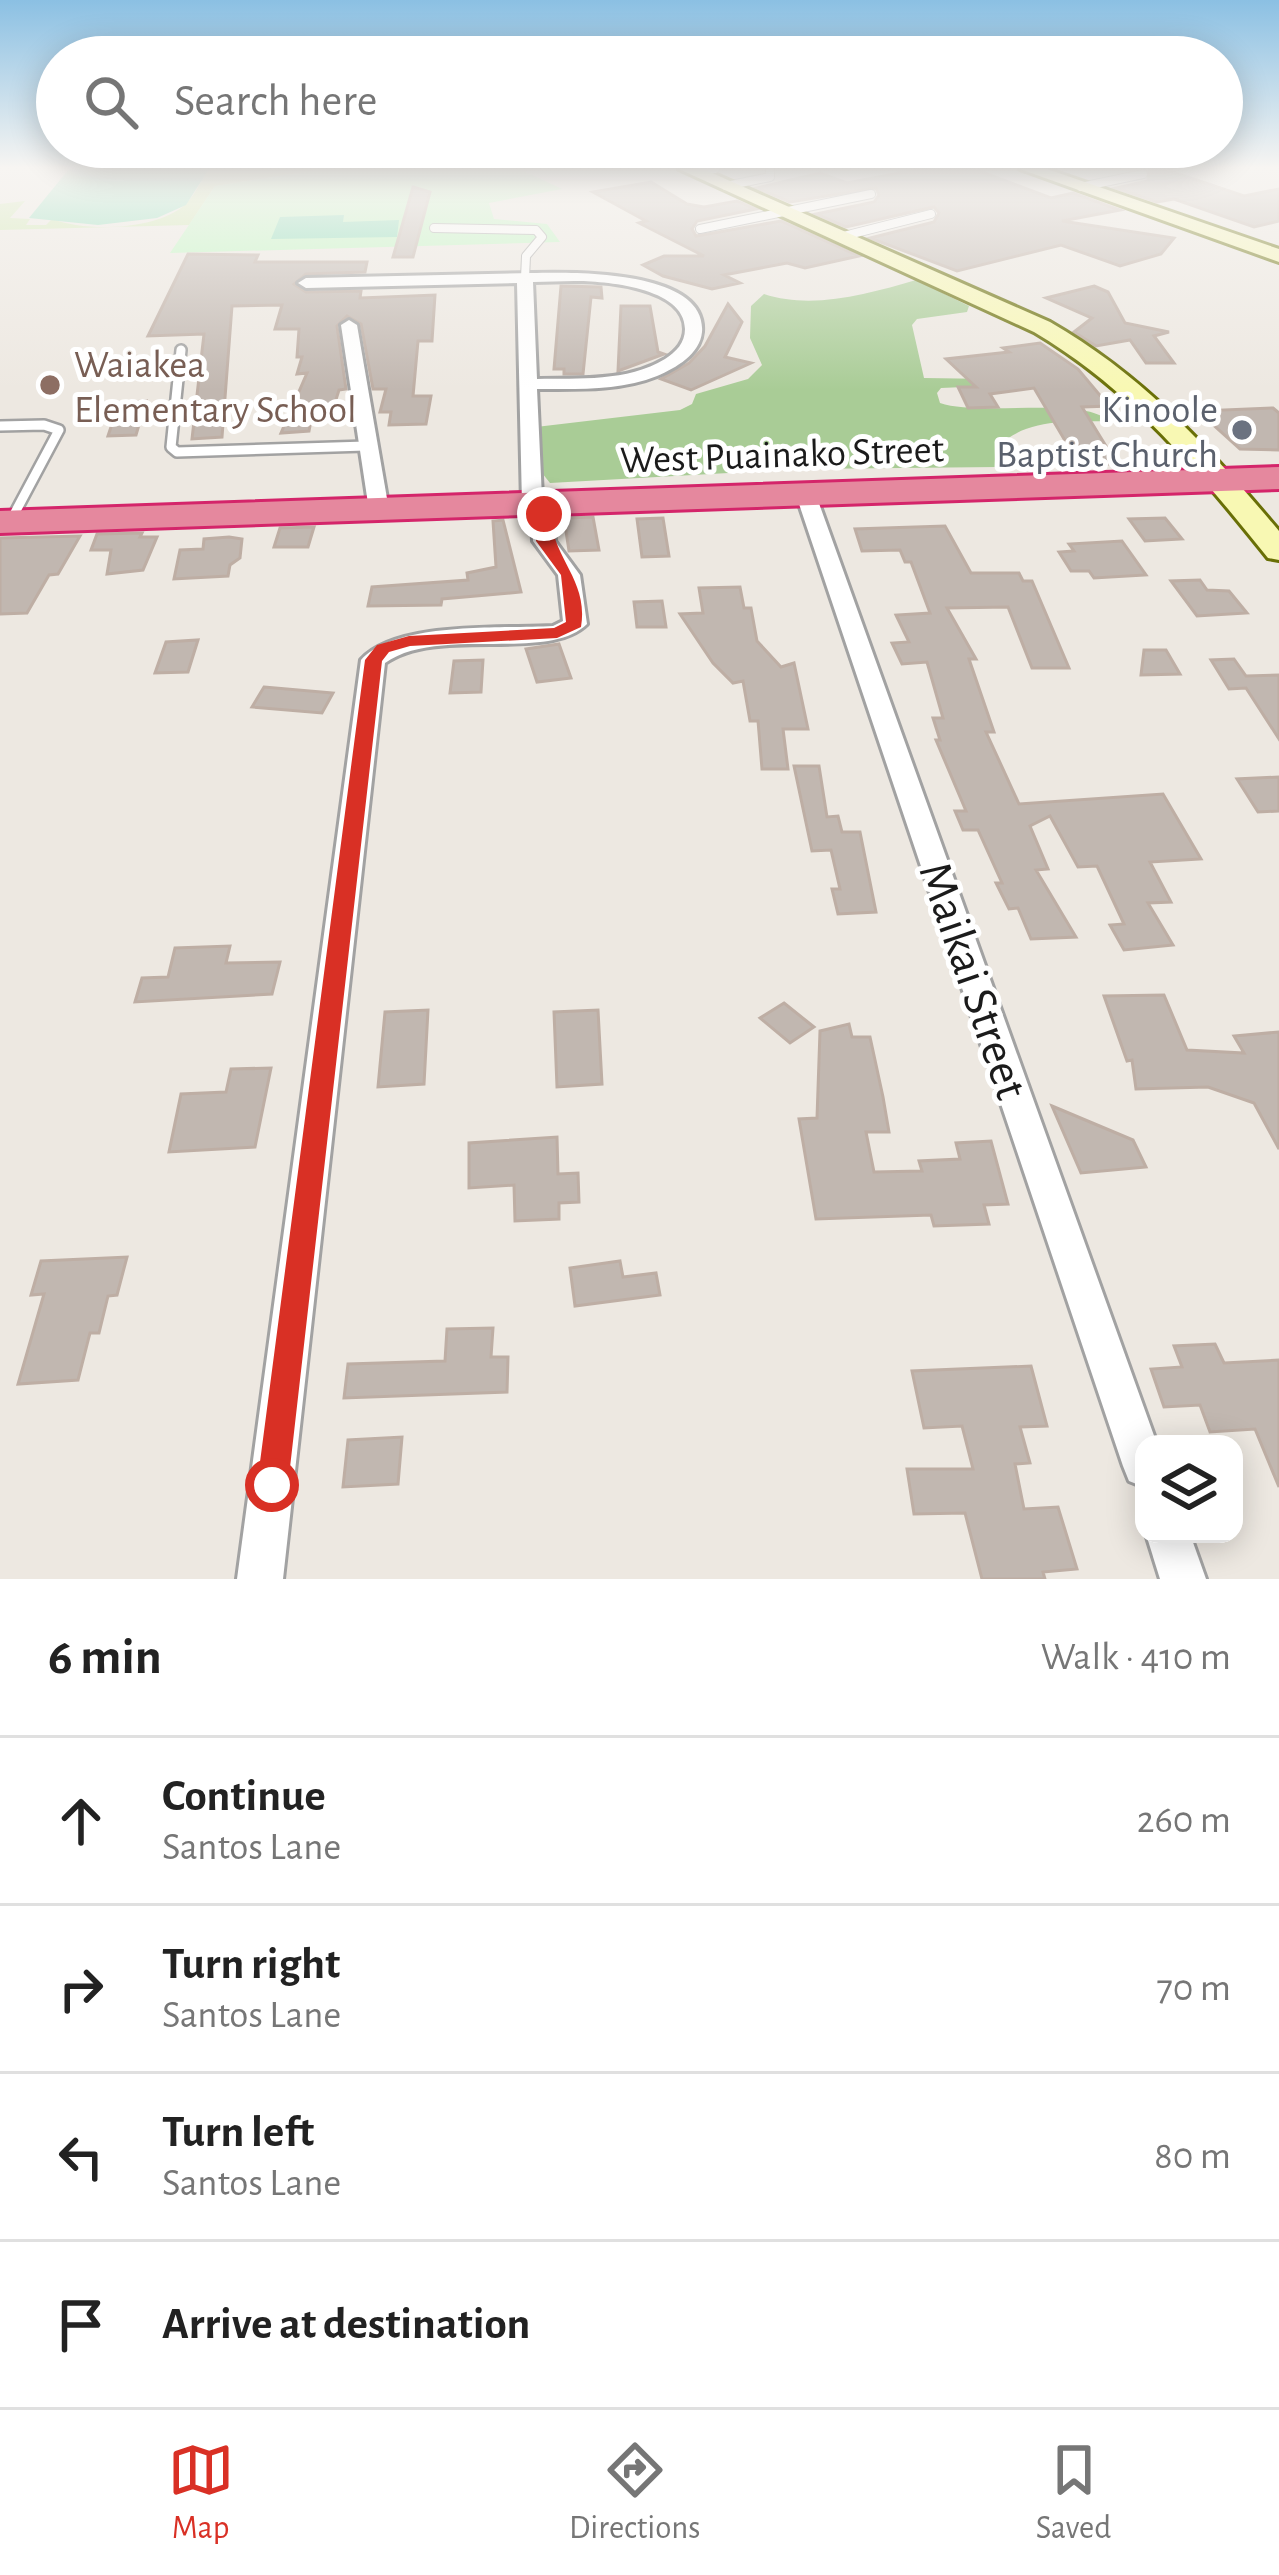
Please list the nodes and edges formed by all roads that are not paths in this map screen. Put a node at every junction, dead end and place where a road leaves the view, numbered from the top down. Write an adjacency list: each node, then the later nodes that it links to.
1 (537, 243): 5 (lane)
2 (851, 243): 13 (street)
3 (1241, 243): 4 (street)
4 (1279, 256)
5 (525, 278): 6 (street); 9 (street); 9 (street)
6 (306, 283)
7 (349, 325): 11 (street)
8 (181, 350): 11 (lane)
9 (530, 384): 15 (street)
10 (0, 426): 17 (lane)
11 (366, 446): 16 (street)
12 (1279, 478): 13 (highway, West Puainako Street)
13 (1220, 480): 14 (highway, West Puainako Street); 18 (street)
14 (806, 494): 15 (highway, West Puainako Street); 19 (street, Maikai Street)
15 (537, 504): 16 (highway, West Puainako Street); 21 (street)
16 (379, 510): 17 (highway, West Puainako Street)
17 (5, 522)
18 (1279, 550)
19 (1135, 1440)
20 (1171, 1543): 22 (street)
21 (260, 1579)
22 (1184, 1579)

